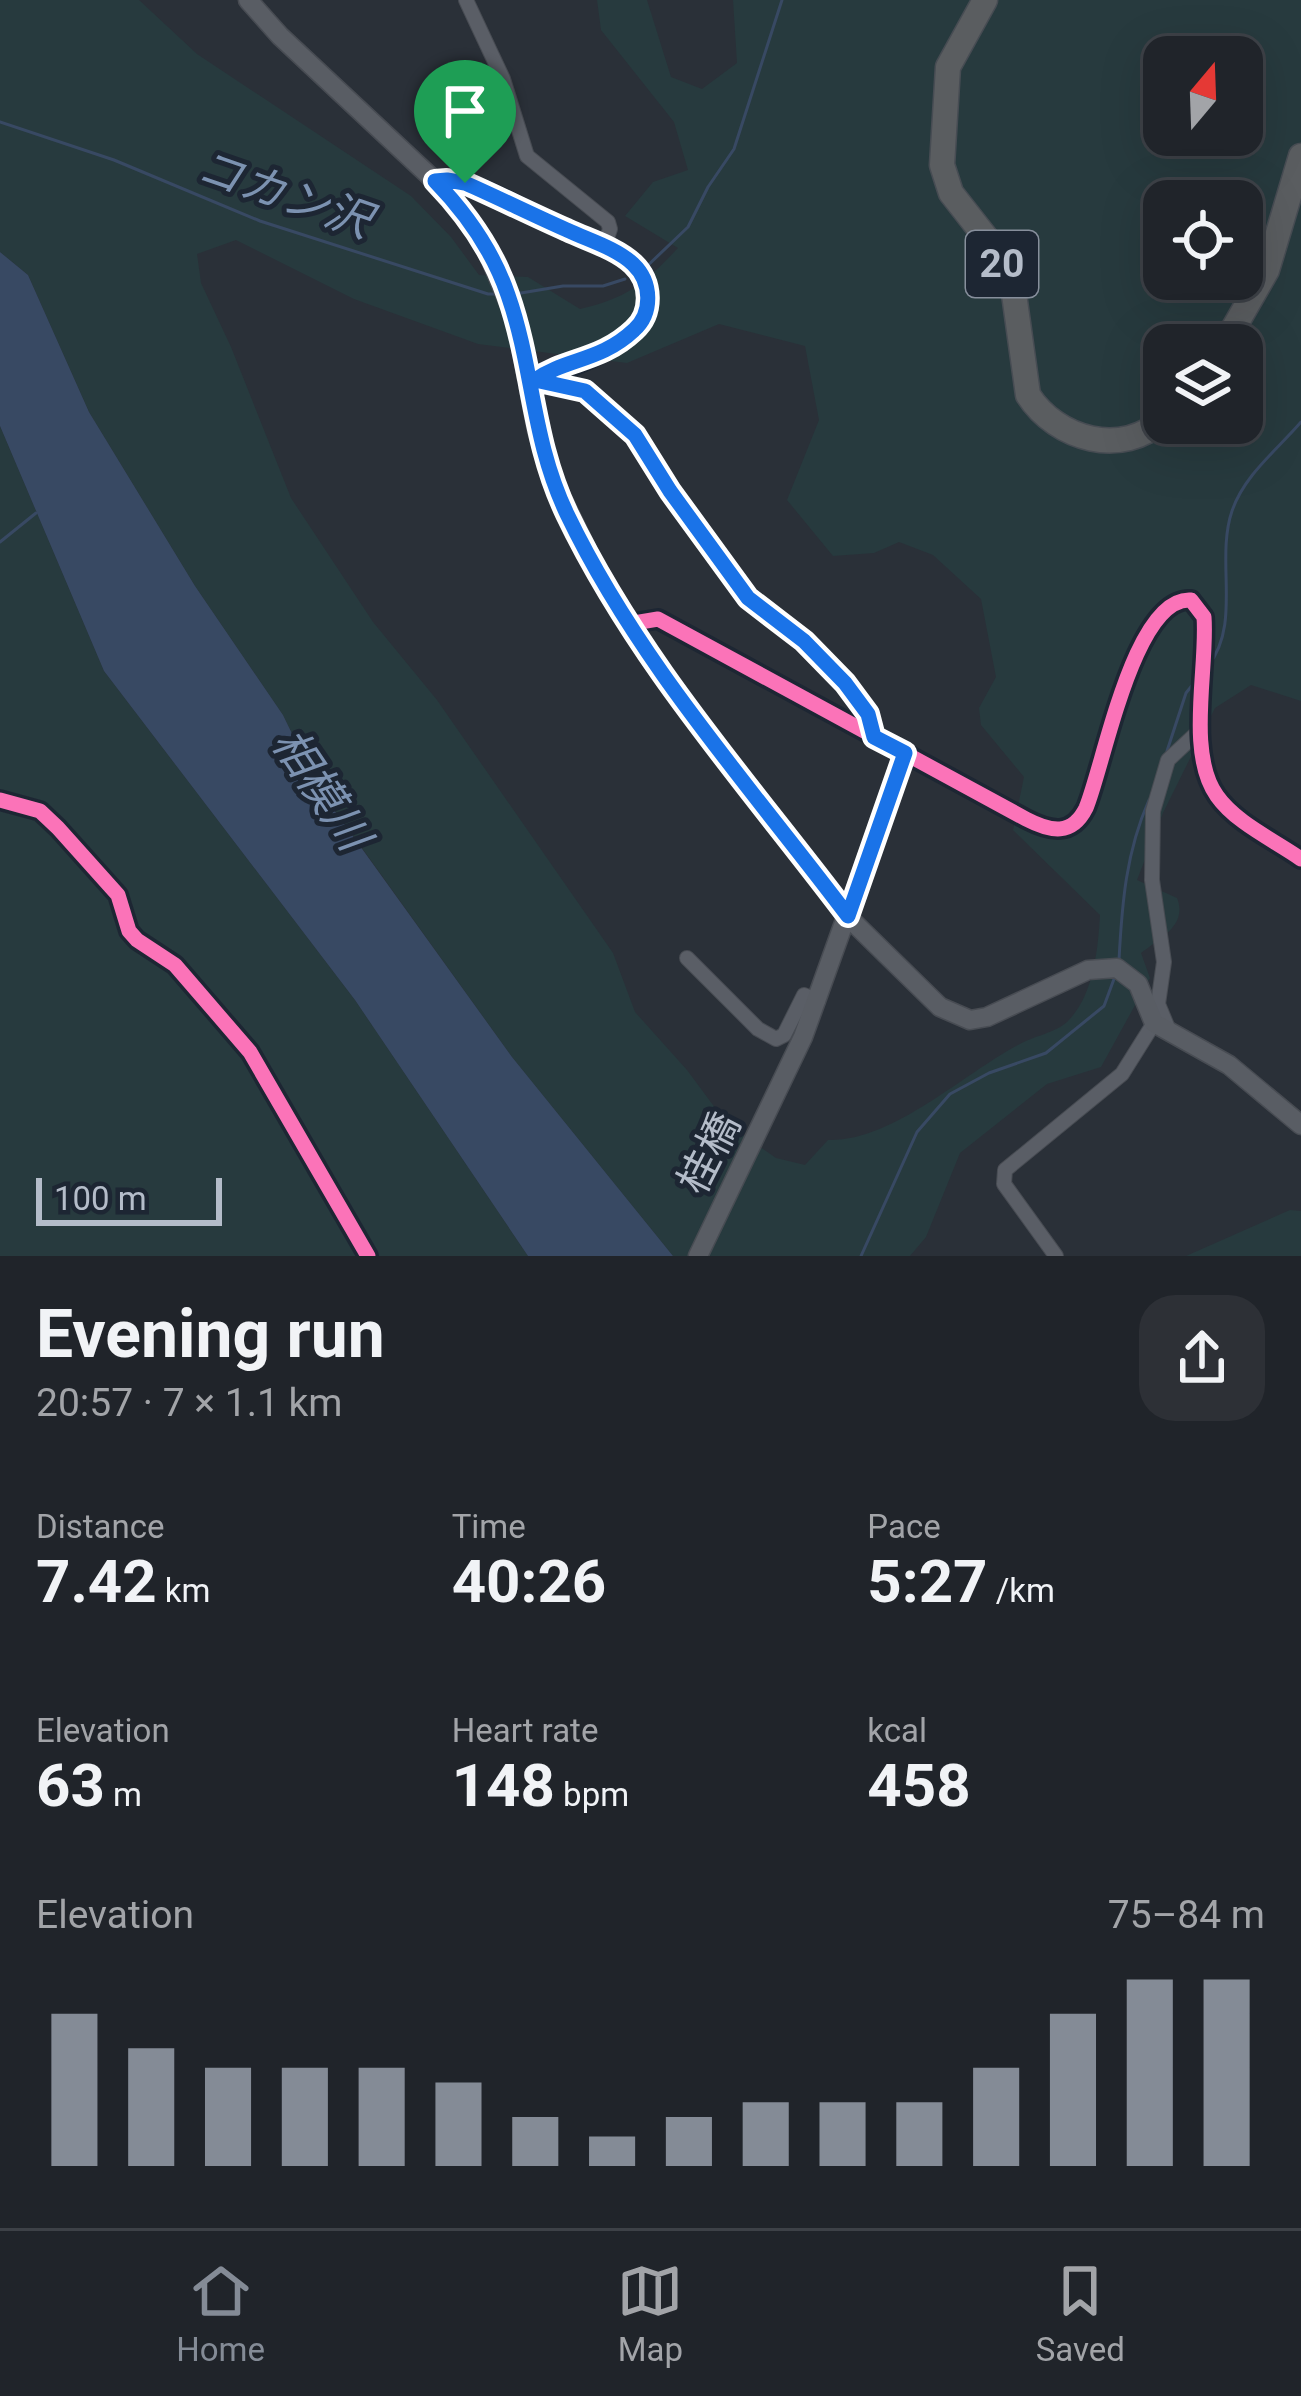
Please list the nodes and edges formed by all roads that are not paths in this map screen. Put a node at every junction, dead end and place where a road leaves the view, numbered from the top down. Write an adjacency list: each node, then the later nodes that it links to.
1 (248, 0): 5 (main road)
2 (466, 0): 6 (street)
3 (985, 0): 9 (highway, 20)
4 (1301, 156): 7 (highway)
5 (442, 188): 6 (street); 8 (main road)
6 (604, 247): 8 (street)
7 (1236, 324)
8 (531, 381): 10 (main road); 12 (street)
9 (1143, 432)
10 (628, 624): 12 (street); 16 (main road)
11 (1200, 730): 13 (street); 15 (street); 19 (street)
12 (874, 737): 13 (street)
13 (905, 753): 16 (main road, 桂橋)
14 (0, 800): 21 (main road)
15 (1301, 859)
16 (848, 916): 18 (main road, 桂橋); 19 (main road)
17 (686, 958): 18 (street)
18 (818, 1001): 22 (main road, 桂橋)
19 (1162, 1029): 20 (main road); 23 (street)
20 (1301, 1125)
21 (368, 1256)
22 (698, 1256)
23 (1056, 1256)

